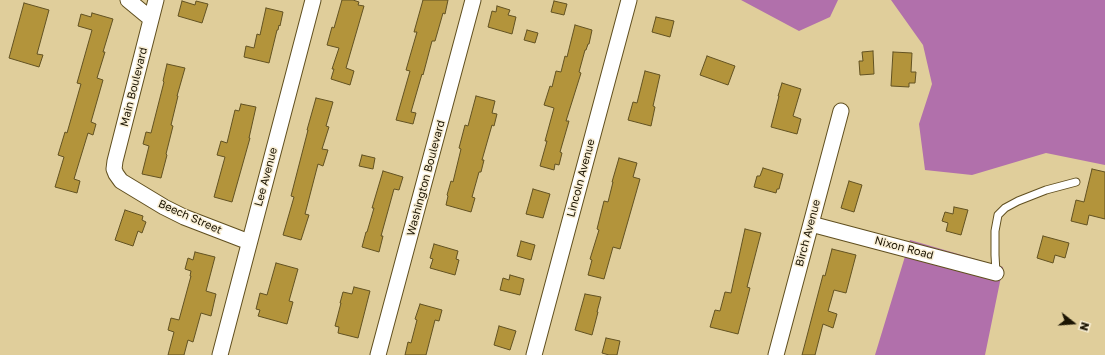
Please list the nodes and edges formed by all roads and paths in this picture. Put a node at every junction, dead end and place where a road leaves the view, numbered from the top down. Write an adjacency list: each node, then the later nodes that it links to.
1 (128, 0): 6 (street)
2 (156, 0): 6 (street, Main Boulevard)
3 (313, 0): 11 (street, Lee Avenue)
4 (473, 0): 14 (street, Washington Boulevard)
5 (629, 0): 15 (street, Lincoln Avenue)
6 (151, 18): 8 (street, Main Boulevard)
7 (841, 111): 10 (street, Birch Avenue)
8 (116, 174): 11 (street, Beech Street)
9 (1076, 182): 12 (lane)
10 (811, 224): 12 (street, Nixon Road); 16 (street, Birch Avenue)
11 (249, 242): 13 (street, Lee Avenue)
12 (996, 273)
13 (220, 355)
14 (378, 355)
15 (534, 355)
16 (776, 355)

